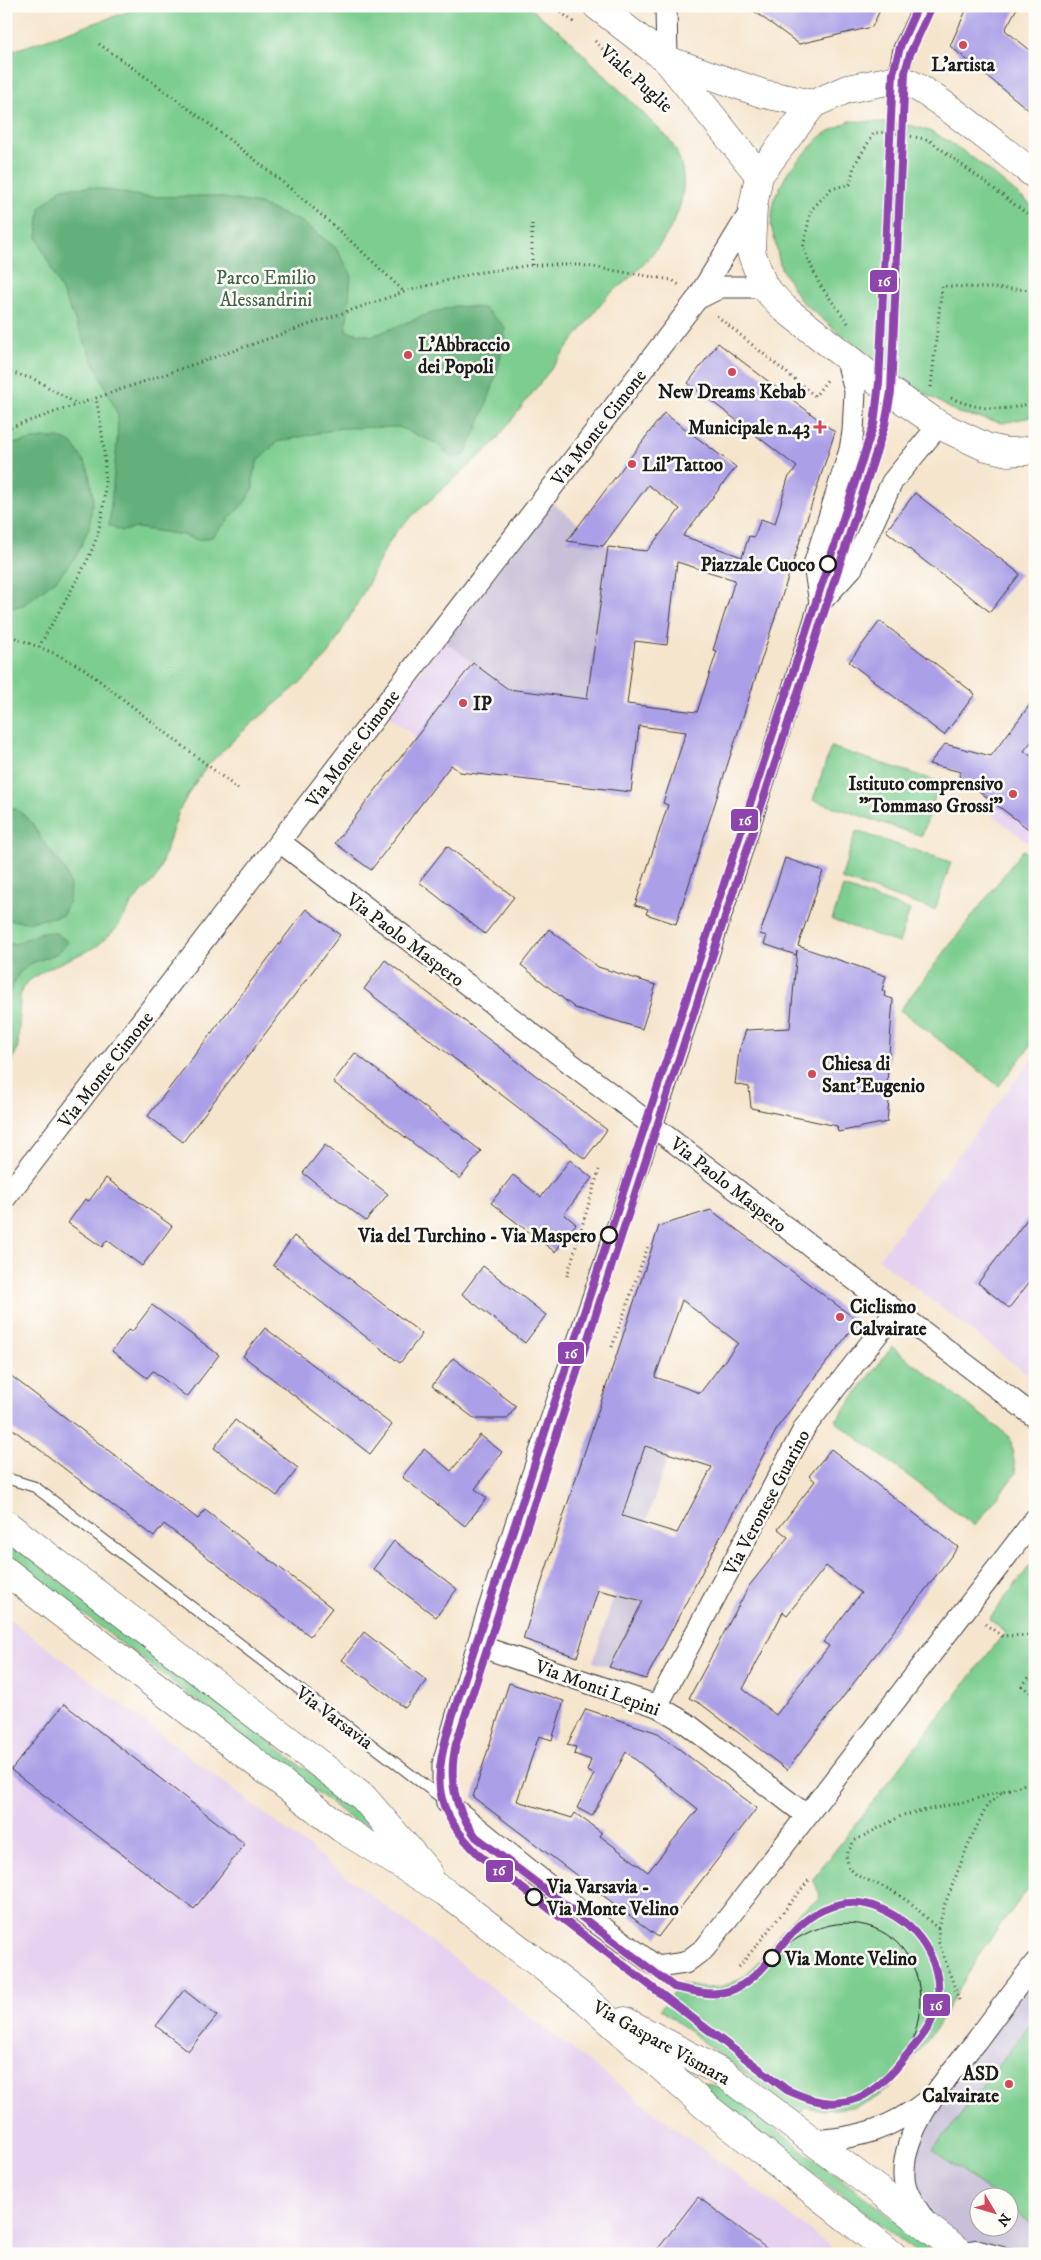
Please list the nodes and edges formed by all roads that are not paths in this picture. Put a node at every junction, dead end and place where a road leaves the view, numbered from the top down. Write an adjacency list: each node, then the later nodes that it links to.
1 (597, 6): 4 (street, Viale Puglie)
2 (666, 6): 4 (street, Viale Puglie)
3 (924, 6): 5 (street)
4 (667, 60): 6 (street, Viale Puglie); 7 (street, Viale Puglie)
5 (898, 80): 6 (street); 8 (street)
6 (813, 104): 7 (street)
7 (759, 175): 9 (street)
8 (1035, 175)
9 (752, 207): 10 (street); 11 (street, Via Monte Cimone)
10 (764, 287): 11 (street, Via Monte Cimone); 12 (street)
11 (697, 300): 16 (street, Via Monte Cimone)
12 (846, 357): 13 (street); 15 (street)
13 (939, 425): 14 (street); 15 (street)
14 (1035, 448)
15 (820, 603): 17 (street)
16 (280, 842): 17 (street, Via Paolo Maspero); 18 (street, Via Monte Cimone)
17 (651, 1125): 19 (street, Via Paolo Maspero); 25 (street)
18 (6, 1197)
19 (894, 1312): 20 (street, Via Paolo Maspero); 26 (street, Via Veronese Guarino)
20 (1035, 1417)
21 (6, 1478): 27 (lane, Via Varsavia)
22 (6, 1524): 29 (street)
23 (1031, 1533): 28 (street)
24 (6, 1571): 29 (street)
25 (478, 1646): 26 (street, Via Monti Lepini); 27 (street)
26 (657, 1706): 28 (street, Via Monti Lepini)
27 (447, 1802): 28 (street, Via Varsavia)
28 (806, 1815)
29 (445, 1892): 31 (street)
30 (1035, 1963): 32 (street)
31 (584, 1999): 33 (street, Via Gaspare Vismara); 36 (street, Via Gaspare Vismara)
32 (934, 2095): 33 (street); 34 (street)
33 (813, 2141): 34 (street, Via Gaspare Vismara)
34 (930, 2229): 35 (street, Via Gaspare Vismara)
35 (960, 2251): 37 (lane)
36 (892, 2254)
37 (1010, 2254)

